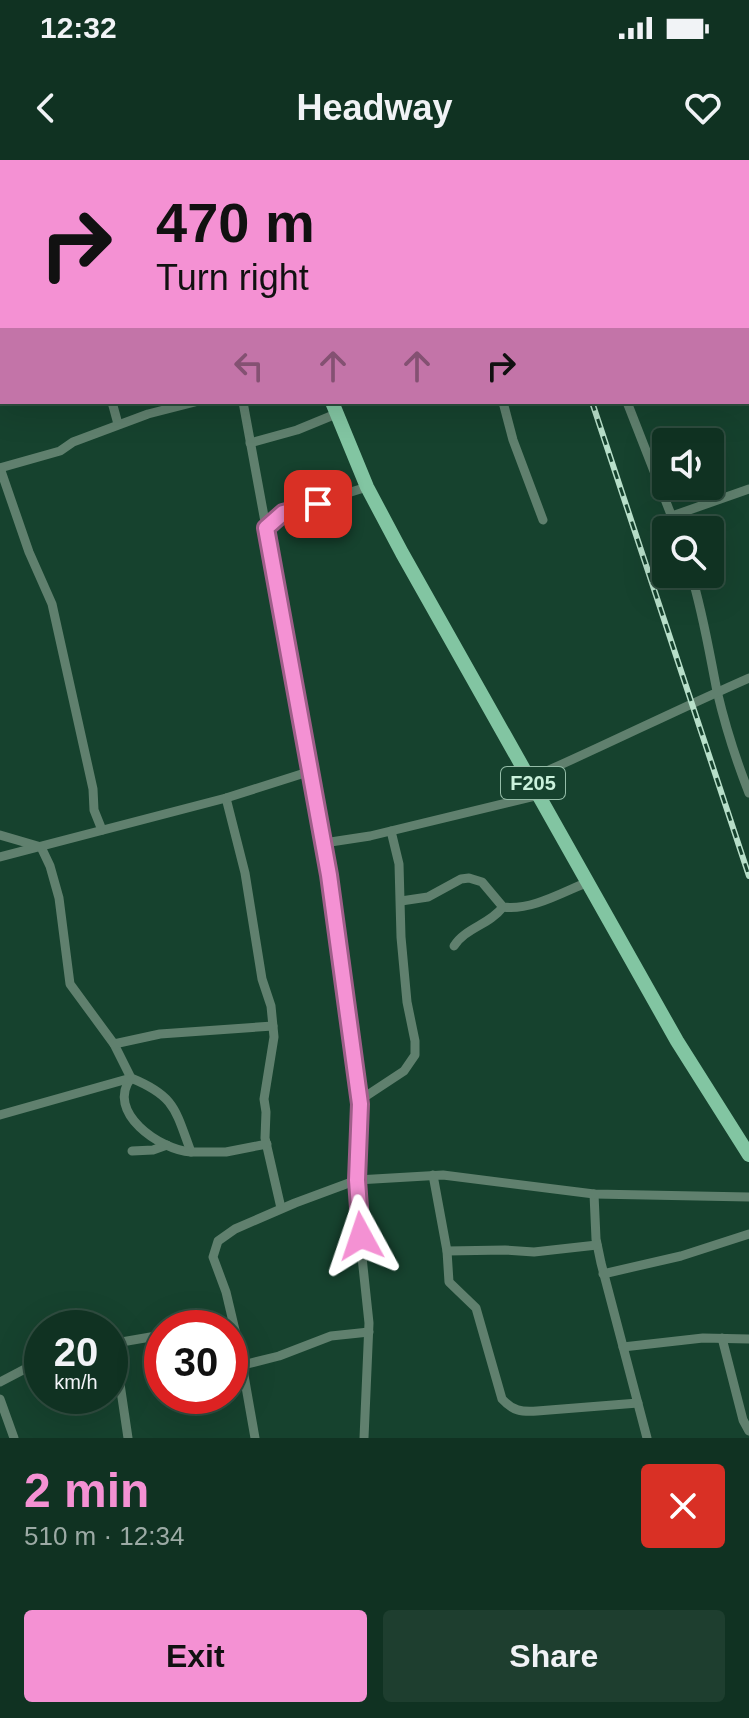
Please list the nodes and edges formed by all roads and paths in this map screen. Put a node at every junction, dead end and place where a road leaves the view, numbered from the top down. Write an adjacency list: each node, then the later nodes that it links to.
1 (113, 404): 7 (street)
2 (185, 404): 7 (street)
3 (243, 404): 8 (street)
4 (504, 404): 14 (street)
5 (628, 404): 13 (street)
6 (334, 408): 8 (street); 10 (main road, F205)
7 (118, 424): 9 (street)
8 (250, 443): 15 (street)
9 (0, 468): 12 (street)
10 (367, 487): 15 (street); 20 (main road, F205)
11 (749, 489): 13 (street)
12 (5, 500): 24 (street)
13 (672, 516)
14 (543, 520)
15 (266, 528): 19 (street)
16 (695, 588): 18 (street)
17 (749, 678): 18 (street)
18 (717, 692): 20 (street); 21 (street)
19 (311, 771): 23 (street); 27 (street)
20 (531, 778): 22 (main road, F205)
21 (749, 793)
22 (540, 795): 25 (street); 30 (main road, F205)
23 (226, 798): 24 (street); 34 (street)
24 (102, 830): 28 (street)
25 (391, 831): 27 (street); 31 (street)
26 (0, 835): 28 (street)
27 (324, 843): 37 (street)
28 (41, 847): 29 (street); 35 (street)
29 (0, 857)
30 (588, 882): 32 (street); 43 (main road, F205)
31 (401, 901): 32 (street); 37 (street)
32 (503, 907): 33 (street)
33 (454, 946)
34 (273, 1026): 35 (street); 39 (street)
35 (114, 1044): 36 (street)
36 (131, 1078): 38 (street); 40 (street); 42 (street)
37 (360, 1100): 45 (street)
38 (0, 1115)
39 (267, 1144): 42 (street); 48 (street)
40 (167, 1145): 41 (street); 42 (street)
41 (132, 1151)
42 (191, 1152)
43 (749, 1155)
44 (433, 1175): 45 (street); 46 (street); 51 (street)
45 (357, 1180): 48 (street); 54 (street)
46 (594, 1194): 47 (street); 50 (street)
47 (749, 1197)
48 (281, 1208): 53 (street)
49 (749, 1234): 52 (street)
50 (597, 1245): 51 (street); 52 (street)
51 (447, 1251): 63 (street)
52 (603, 1274): 57 (street)
53 (230, 1310)
54 (369, 1332): 58 (street); 69 (street)
55 (722, 1338): 56 (street); 57 (street); 65 (street)
56 (749, 1339)
57 (623, 1347): 63 (street)
58 (248, 1364)
59 (24, 1369): 60 (street)
60 (0, 1382)
61 (248, 1395): 68 (street)
62 (0, 1399): 66 (street)
63 (638, 1403): 70 (street)
64 (124, 1414): 67 (street)
65 (749, 1431)
66 (14, 1438)
67 (128, 1438)
68 (255, 1438)
69 (364, 1438)
70 (647, 1438)

